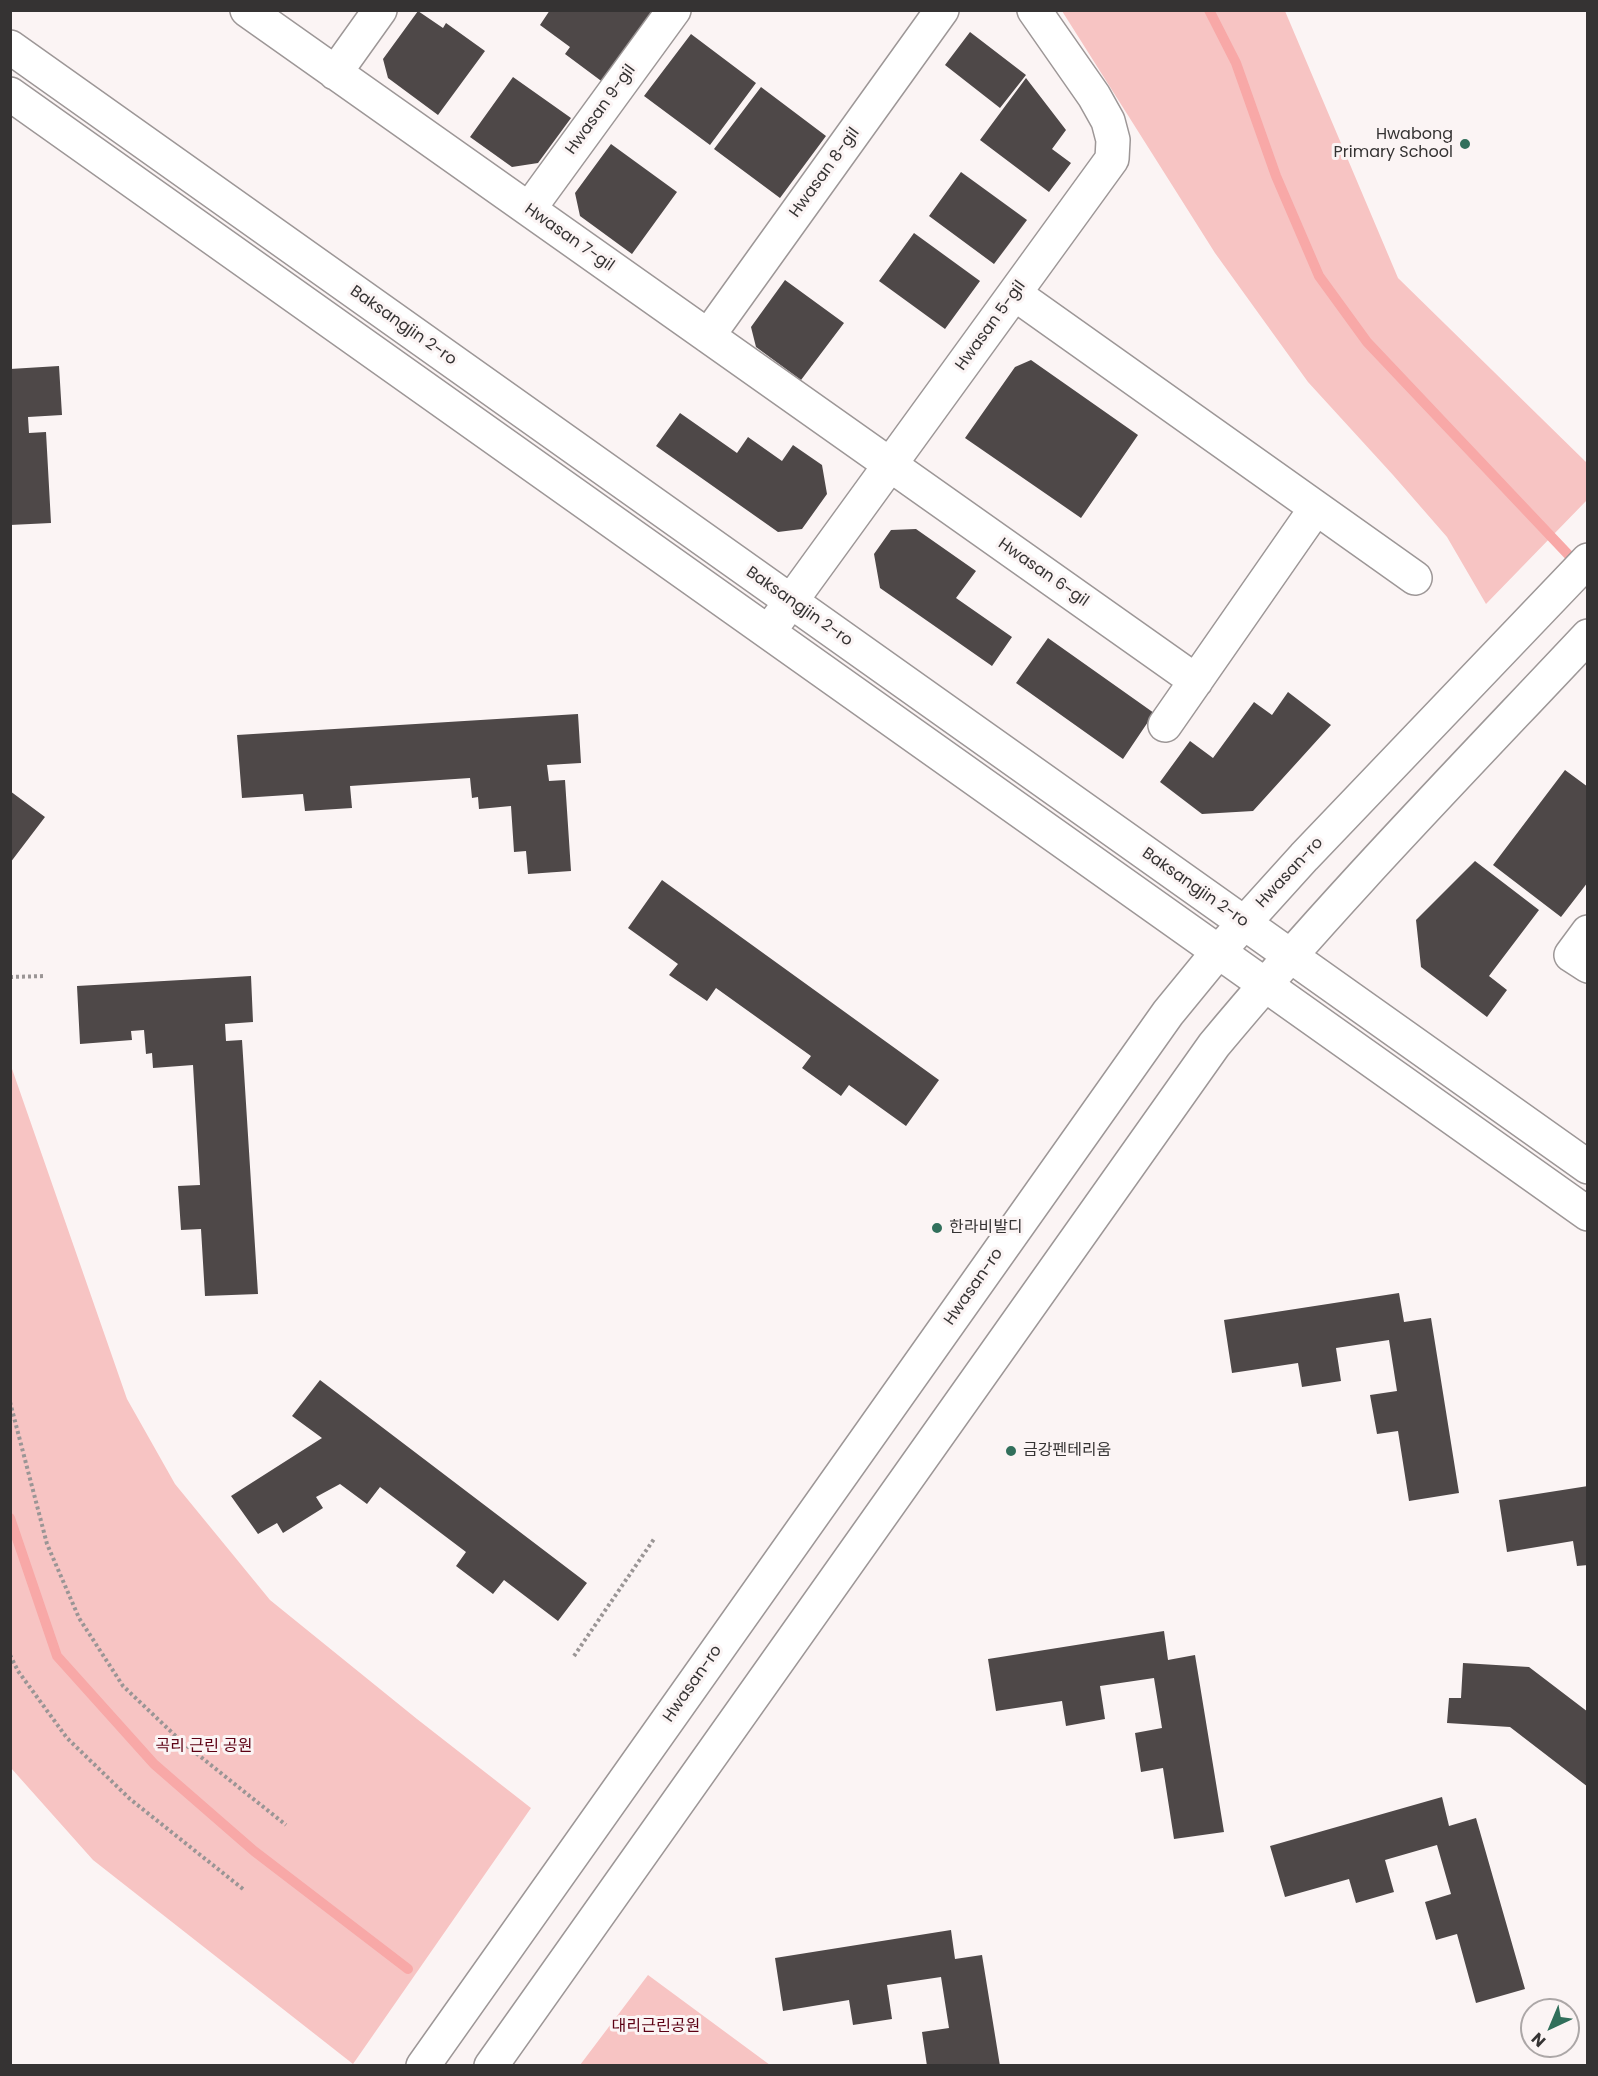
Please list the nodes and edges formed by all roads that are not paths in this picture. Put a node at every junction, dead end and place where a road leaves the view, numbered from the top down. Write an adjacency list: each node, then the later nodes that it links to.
1 (248, 10): 7 (street, Hwasan 7-gil)
2 (380, 10): 7 (street)
3 (674, 10): 9 (street, Hwasan 9-gil)
4 (942, 10): 11 (street, Hwasan 8-gil)
5 (1034, 10): 10 (street, Hwasan 5-gil)
6 (10, 47): 16 (street, Baksangjin 2-ro)
7 (335, 73): 9 (street, Hwasan 7-gil)
8 (10, 94): 17 (street)
9 (529, 209): 11 (street, Hwasan 7-gil)
10 (1015, 294): 12 (street, Hwasan 5-gil); 13 (street)
11 (708, 336): 12 (street, Hwasan 7-gil)
12 (890, 465): 16 (street, Hwasan 5-gil); 19 (street, Hwasan 6-gil)
13 (1316, 508): 15 (street); 19 (street)
14 (1587, 560): 21 (street, Hwasan-ro)
15 (1415, 578)
16 (791, 601): 17 (street, Hwasan 5-gil); 21 (street, Baksangjin 2-ro)
17 (768, 633): 23 (street)
18 (1587, 636): 24 (street)
19 (1196, 681): 20 (street)
20 (1165, 725)
21 (1244, 922): 23 (street, Hwasan-ro); 24 (street, Baksangjin 2-ro)
22 (1587, 932): 25 (street)
23 (1218, 952): 26 (street); 29 (street, Hwasan-ro)
24 (1290, 956): 26 (street); 27 (street, Baksangjin 2-ro)
25 (1587, 966)
26 (1264, 985): 28 (street); 30 (street)
27 (1587, 1167)
28 (1587, 1214)
29 (423, 2066)
30 (491, 2066)

